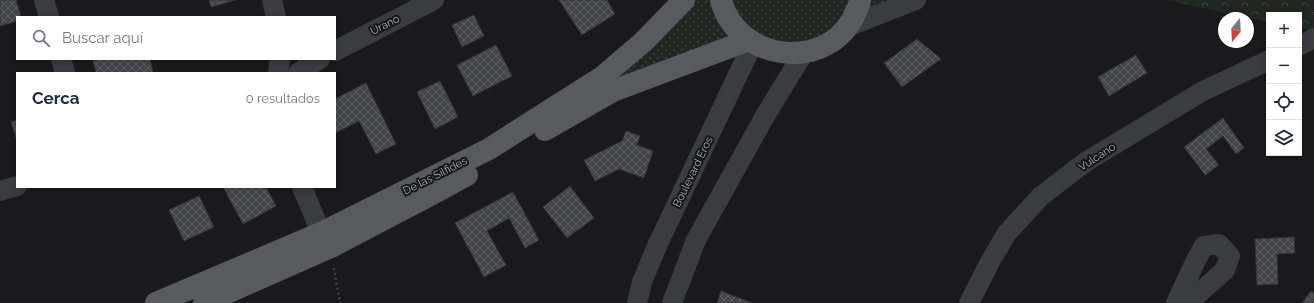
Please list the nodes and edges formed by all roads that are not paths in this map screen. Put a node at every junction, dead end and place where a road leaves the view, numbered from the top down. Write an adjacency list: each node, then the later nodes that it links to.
1 (44, 0): 8 (street)
2 (272, 0): 9 (street)
3 (434, 0): 14 (street, Urano)
4 (684, 0): 26 (main road, De las Sílfides)
5 (721, 0): 12 (main road)
6 (860, 0): 10 (main road)
7 (916, 0): 10 (street)
8 (49, 16)
9 (276, 16)
10 (847, 27): 15 (main road)
11 (1314, 38): 13 (street)
12 (751, 41): 15 (main road); 26 (main road, De las Sílfides); 29 (street, Boulevard Eros)
13 (1302, 44)
14 (336, 50)
15 (804, 52): 30 (street)
16 (61, 60): 20 (street)
17 (280, 60): 21 (street)
18 (318, 60): 22 (street)
19 (1266, 61): 31 (street, Vulcano)
20 (65, 72)
21 (278, 72)
22 (300, 72)
23 (16, 186): 25 (street)
24 (302, 188): 26 (street)
25 (0, 191)
26 (326, 240): 27 (main road, De las Sílfides); 28 (main road, De las Sílfides)
27 (156, 303)
28 (204, 303)
29 (637, 303)
30 (672, 303)
31 (969, 303)
32 (1176, 303): 33 (street)
33 (1188, 303)

